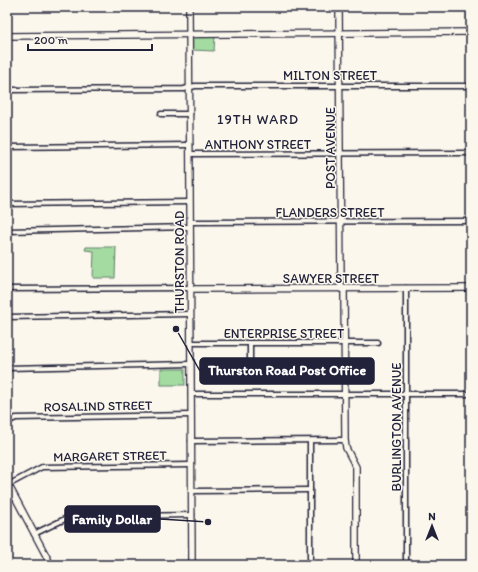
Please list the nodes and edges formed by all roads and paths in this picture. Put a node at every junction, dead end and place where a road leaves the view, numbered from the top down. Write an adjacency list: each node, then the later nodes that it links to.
1 (189, 7): 6 (street, THURSTON ROAD)
2 (339, 7): 5 (street, POST AVENUE)
3 (471, 7): 4 (street)
4 (471, 32): 5 (street); 8 (street)
5 (340, 33): 6 (street); 9 (street, POST AVENUE)
6 (189, 35): 7 (street); 11 (street, THURSTON ROAD)
7 (7, 36)
8 (471, 36)
9 (340, 85): 10 (street, MILTON STREET); 11 (street, MILTON STREET); 19 (street, POST AVENUE)
10 (471, 86)
11 (190, 87): 12 (street, MILTON STREET); 14 (street, THURSTON ROAD)
12 (7, 90)
13 (161, 114): 14 (street)
14 (190, 114): 15 (street, THURSTON ROAD)
15 (190, 145): 16 (street); 18 (street, THURSTON ROAD)
16 (7, 147)
17 (471, 153): 19 (street, ANTHONY STREET)
18 (190, 154): 19 (street, ANTHONY STREET); 20 (street, THURSTON ROAD)
19 (340, 154): 23 (street, POST AVENUE)
20 (190, 202): 21 (street); 24 (street, THURSTON ROAD)
21 (7, 204)
22 (471, 221): 23 (street, FLANDERS STREET)
23 (341, 222): 24 (street, FLANDERS STREET); 26 (street, POST AVENUE)
24 (190, 224): 25 (street, FLANDERS STREET); 30 (street, THURSTON ROAD)
25 (7, 231)
26 (343, 288): 27 (street, SAWYER STREET); 30 (street, SAWYER STREET); 33 (street, POST AVENUE)
27 (406, 288): 28 (street, SAWYER STREET); 42 (street, BURLINGTON AVENUE)
28 (471, 288)
29 (7, 289): 30 (street)
30 (190, 289): 31 (street, THURSTON ROAD)
31 (190, 314): 32 (street); 34 (street, THURSTON ROAD)
32 (7, 317)
33 (345, 342): 35 (street, ENTERPRISE STREET); 36 (street, ENTERPRISE STREET); 41 (street, POST AVENUE)
34 (191, 343): 35 (street, ENTERPRISE STREET); 37 (street, THURSTON ROAD)
35 (250, 343): 39 (street)
36 (378, 343)
37 (191, 364): 38 (street); 40 (street, THURSTON ROAD)
38 (7, 368)
39 (250, 378)
40 (191, 394): 41 (street); 44 (street, THURSTON ROAD)
41 (345, 394): 42 (street); 46 (street, POST AVENUE)
42 (406, 394): 43 (street); 61 (street, BURLINGTON AVENUE)
43 (471, 394)
44 (191, 415): 45 (street, ROSALIND STREET); 47 (street, THURSTON ROAD)
45 (7, 422)
46 (345, 440): 48 (street); 59 (street, POST AVENUE)
47 (191, 441): 48 (street); 49 (street, THURSTON ROAD)
48 (310, 441): 51 (street)
49 (191, 465): 50 (street, MARGARET STREET); 52 (street, THURSTON ROAD)
50 (8, 484): 54 (street)
51 (310, 490): 52 (street); 58 (street)
52 (192, 491): 53 (street, THURSTON ROAD)
53 (192, 515): 54 (street); 57 (street, THURSTON ROAD)
54 (34, 534): 56 (street)
55 (471, 564): 62 (street)
56 (50, 565)
57 (192, 565)
58 (310, 565)
59 (356, 565)
60 (402, 565): 61 (street)
61 (406, 565): 62 (street)
62 (419, 565)

